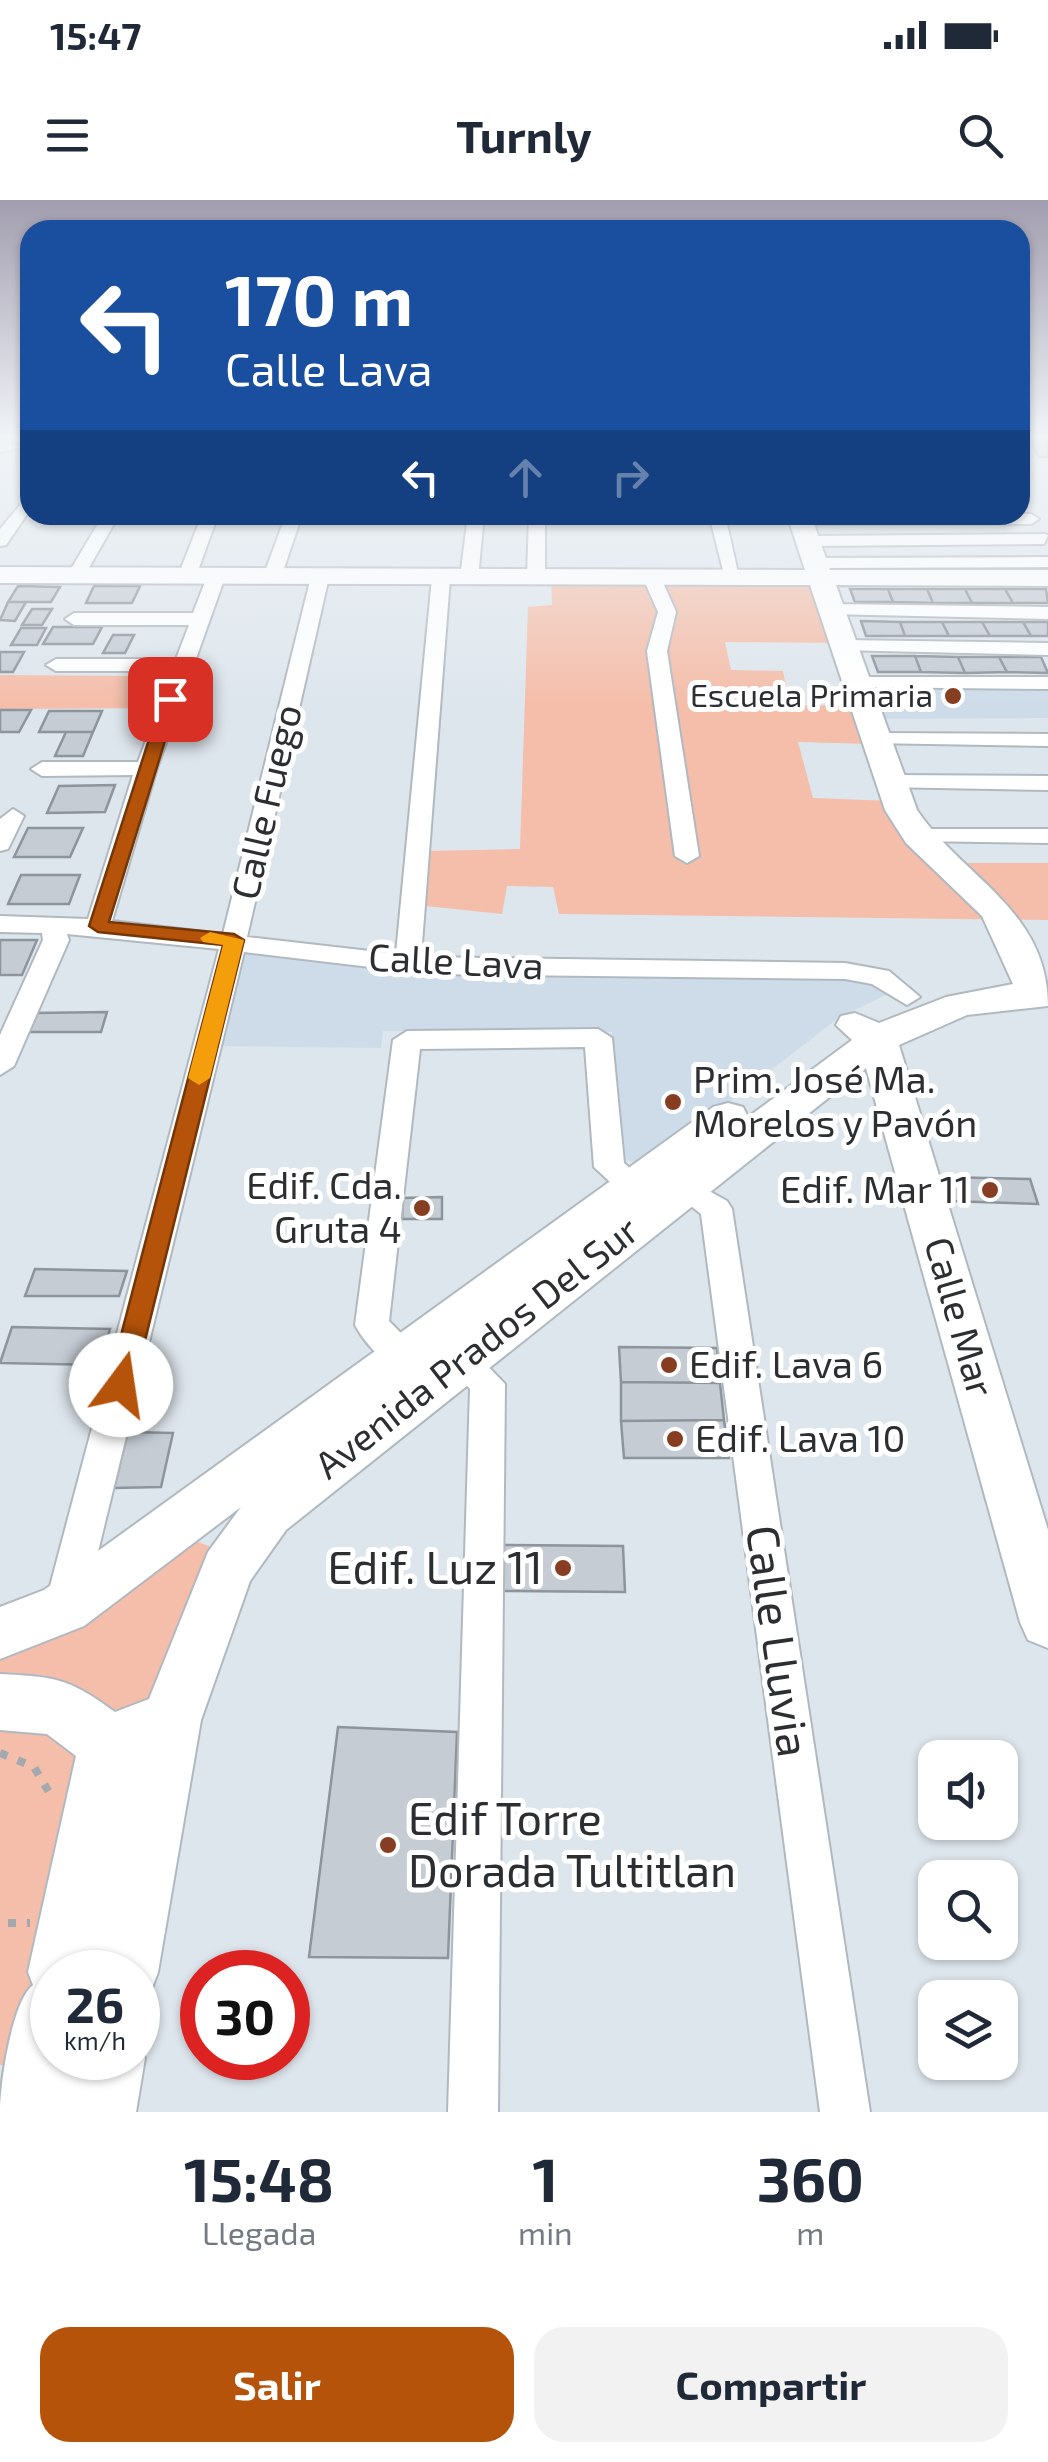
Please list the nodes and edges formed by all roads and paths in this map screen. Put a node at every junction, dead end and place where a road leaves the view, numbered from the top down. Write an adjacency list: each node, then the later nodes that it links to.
1 (104, 525): 12 (street)
2 (206, 525): 13 (street)
3 (290, 525): 15 (street)
4 (475, 525): 18 (street)
5 (537, 525): 19 (street)
6 (721, 525): 21 (street)
7 (970, 525): 9 (street)
8 (1044, 539): 9 (street)
9 (810, 543): 10 (street); 21 (main road); 22 (main road); 23 (main road)
10 (1048, 562)
11 (0, 575): 12 (main road)
12 (76, 576): 13 (main road)
13 (187, 576): 14 (main road)
14 (216, 577): 15 (main road); 26 (street)
15 (272, 577): 16 (main road)
16 (320, 577): 17 (main road); 47 (street, Calle Fuego)
17 (441, 578): 18 (main road); 48 (street)
18 (470, 578): 19 (main road)
19 (536, 578): 20 (main road)
20 (652, 578): 21 (main road); 43 (street)
21 (734, 578)
22 (1048, 578)
23 (833, 610): 24 (street); 27 (main road)
24 (1048, 613)
25 (74, 619): 26 (street)
26 (198, 619): 30 (street)
27 (845, 646): 28 (street); 31 (main road)
28 (1048, 649)
29 (56, 665): 30 (street)
30 (182, 665): 36 (street)
31 (857, 683): 32 (street); 33 (main road)
32 (1048, 683)
33 (876, 739): 34 (street); 37 (main road)
34 (1048, 740)
35 (42, 768): 36 (street)
36 (146, 768): 46 (street)
37 (890, 782): 38 (street); 40 (main road)
38 (1048, 783)
39 (13, 816): 42 (street)
40 (918, 836): 41 (street); 49 (main road)
41 (1048, 836)
42 (0, 844)
43 (688, 856)
44 (0, 924): 45 (street, Calle Lava)
45 (53, 924): 46 (street, Calle Lava); 52 (street)
46 (98, 926): 47 (street, Calle Lava)
47 (234, 940): 48 (street, Calle Lava); 56 (street, Calle Fuego)
48 (408, 964): 50 (street, Calle Lava)
49 (1040, 984): 50 (main road, Avenida Prados Del Sur); 51 (main road, Avenida Prados Del Sur)
50 (907, 997): 51 (main road, Avenida Prados Del Sur)
51 (866, 1032): 53 (main road, Avenida Prados Del Sur); 57 (main road, Calle Mar)
52 (0, 1066)
53 (657, 1194): 54 (main road, Avenida Prados Del Sur); 54 (street, Calle Lluvia); 72 (street, Calle Lluvia)
54 (432, 1365): 55 (main road, Avenida Prados Del Sur); 71 (street)
55 (248, 1499): 56 (main road, Avenida Prados Del Sur); 60 (main road, Avenida Prados Del Sur)
56 (64, 1608): 58 (main road, Avenida Prados Del Sur)
57 (1048, 1622)
58 (0, 1632)
59 (0, 1702): 61 (main road)
60 (171, 1720): 61 (main road); 66 (main road, Avenida Prados Del Sur)
61 (109, 1744): 65 (main road)
62 (0, 1753): 63 (path)
63 (54, 1815)
64 (32, 1908): 65 (path)
65 (44, 1950)
66 (129, 1950)
67 (38, 2080): 69 (main road)
68 (106, 2080): 70 (main road)
69 (31, 2112)
70 (100, 2112)
71 (474, 2112)
72 (845, 2112)

